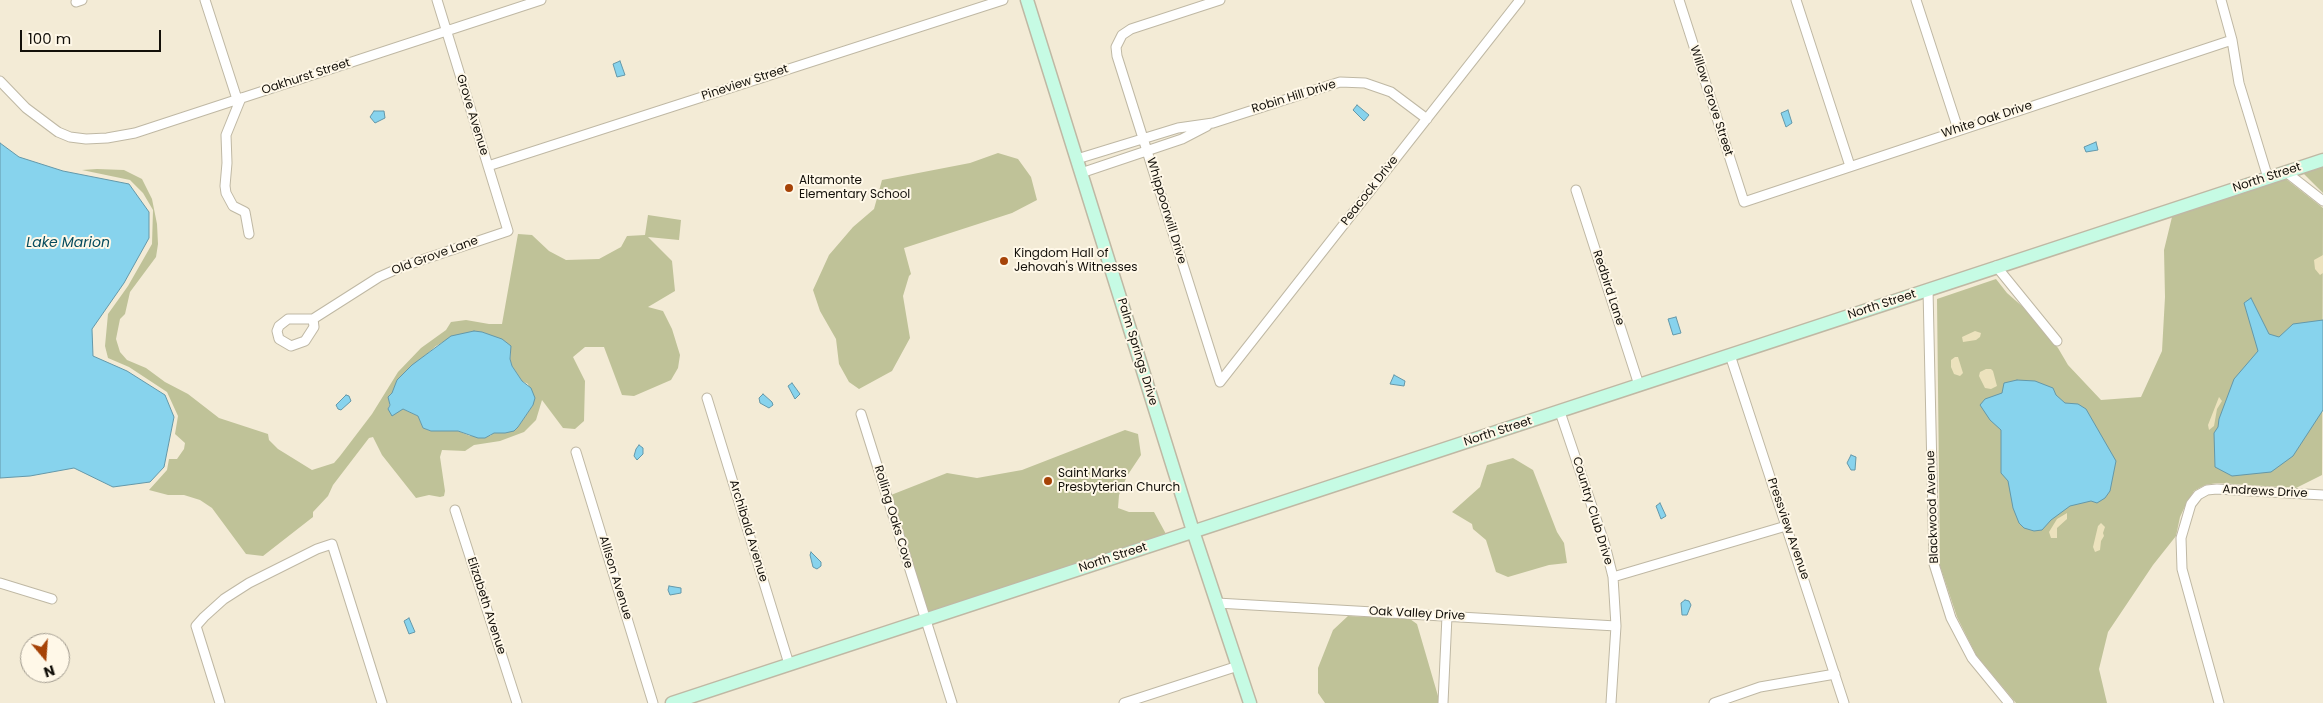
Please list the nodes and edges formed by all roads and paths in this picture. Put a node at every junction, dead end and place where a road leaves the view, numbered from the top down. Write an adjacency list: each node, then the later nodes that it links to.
1 (205, 0): 15 (street)
2 (438, 0): 12 (street, Grove Avenue)
3 (540, 0): 12 (street, Oakhurst Street)
4 (1003, 0): 23 (street, Pineview Street)
5 (1027, 0): 21 (street, Palm Springs Drive)
6 (1220, 0): 19 (street, Whippoorwill Drive)
7 (1520, 0): 16 (street, Peacock Drive)
8 (1679, 0): 30 (street, Willow Grove Street)
9 (1796, 0): 24 (street)
10 (1916, 0): 18 (street)
11 (2221, 0): 13 (street)
12 (447, 31): 15 (street, Oakhurst Street); 23 (street, Grove Avenue)
13 (2232, 40): 18 (street, White Oak Drive); 27 (street)
14 (0, 81): 15 (street, Oakhurst Street)
15 (239, 99): 32 (street)
16 (1427, 119): 17 (street, Robin Hill Drive); 38 (street, Peacock Drive)
17 (1213, 123): 19 (street, Robin Hill Drive); 20 (street, Robin Hill Drive)
18 (1958, 129): 24 (street, White Oak Drive)
19 (1143, 138): 20 (street, Whippoorwill Drive); 21 (street, Robin Hill Drive)
20 (1148, 151): 26 (street, Robin Hill Drive); 38 (street, Whippoorwill Drive)
21 (1077, 159): 26 (street, Palm Springs Drive)
22 (2323, 160): 25 (street, North Street)
23 (488, 166): 31 (street, Grove Avenue)
24 (1850, 166): 30 (street, White Oak Drive)
25 (2286, 172): 27 (street, North Street); 29 (street)
26 (1081, 173): 47 (street, Palm Springs Drive)
27 (2268, 178): 33 (street, North Street)
28 (1576, 190): 39 (street, Redbird Lane)
29 (2323, 201)
30 (1744, 202)
31 (508, 231): 35 (street, Old Grove Lane)
32 (250, 234)
33 (1996, 266): 34 (street, North Street); 36 (street)
34 (1928, 290): 37 (street, North Street); 70 (street, Blackwood Avenue)
35 (313, 319)
36 (2057, 342)
37 (1730, 355): 39 (street, North Street); 46 (street, Pressview Avenue)
38 (1220, 382)
39 (1639, 385): 41 (street, North Street)
40 (707, 398): 55 (street, Archibald Avenue)
41 (1560, 412): 47 (street, North Street); 48 (street, Country Club Drive)
42 (861, 414): 53 (street, Rolling Oaks Cove)
43 (576, 452): 61 (street, Allison Avenue)
44 (2323, 496): 71 (street, Andrews Drive)
45 (455, 510): 60 (street, Elizabeth Avenue)
46 (1786, 526): 48 (street); 57 (street, Pressview Avenue)
47 (1193, 531): 51 (street, Palm Springs Drive); 53 (street, North Street)
48 (1613, 577): 54 (street, Country Club Drive)
49 (0, 583): 50 (street)
50 (52, 599)
51 (1217, 603): 52 (street, Oak Valley Drive); 56 (street, Palm Springs Drive)
52 (1447, 616): 54 (street, Oak Valley Drive); 66 (street)
53 (924, 620): 55 (street, North Street); 63 (street, Rolling Oaks Cove)
54 (1616, 626): 67 (street, Country Club Drive)
55 (789, 664): 62 (street, North Street)
56 (1238, 666): 64 (street); 65 (street, Palm Springs Drive)
57 (1835, 674): 68 (street); 69 (street, Pressview Avenue)
58 (220, 703): 59 (street)
59 (382, 703)
60 (517, 703)
61 (653, 703)
62 (672, 703)
63 (952, 703)
64 (1124, 703)
65 (1250, 703)
66 (1443, 703)
67 (1611, 703)
68 (1714, 703)
69 (1844, 703)
70 (2009, 703)
71 (2219, 703)

